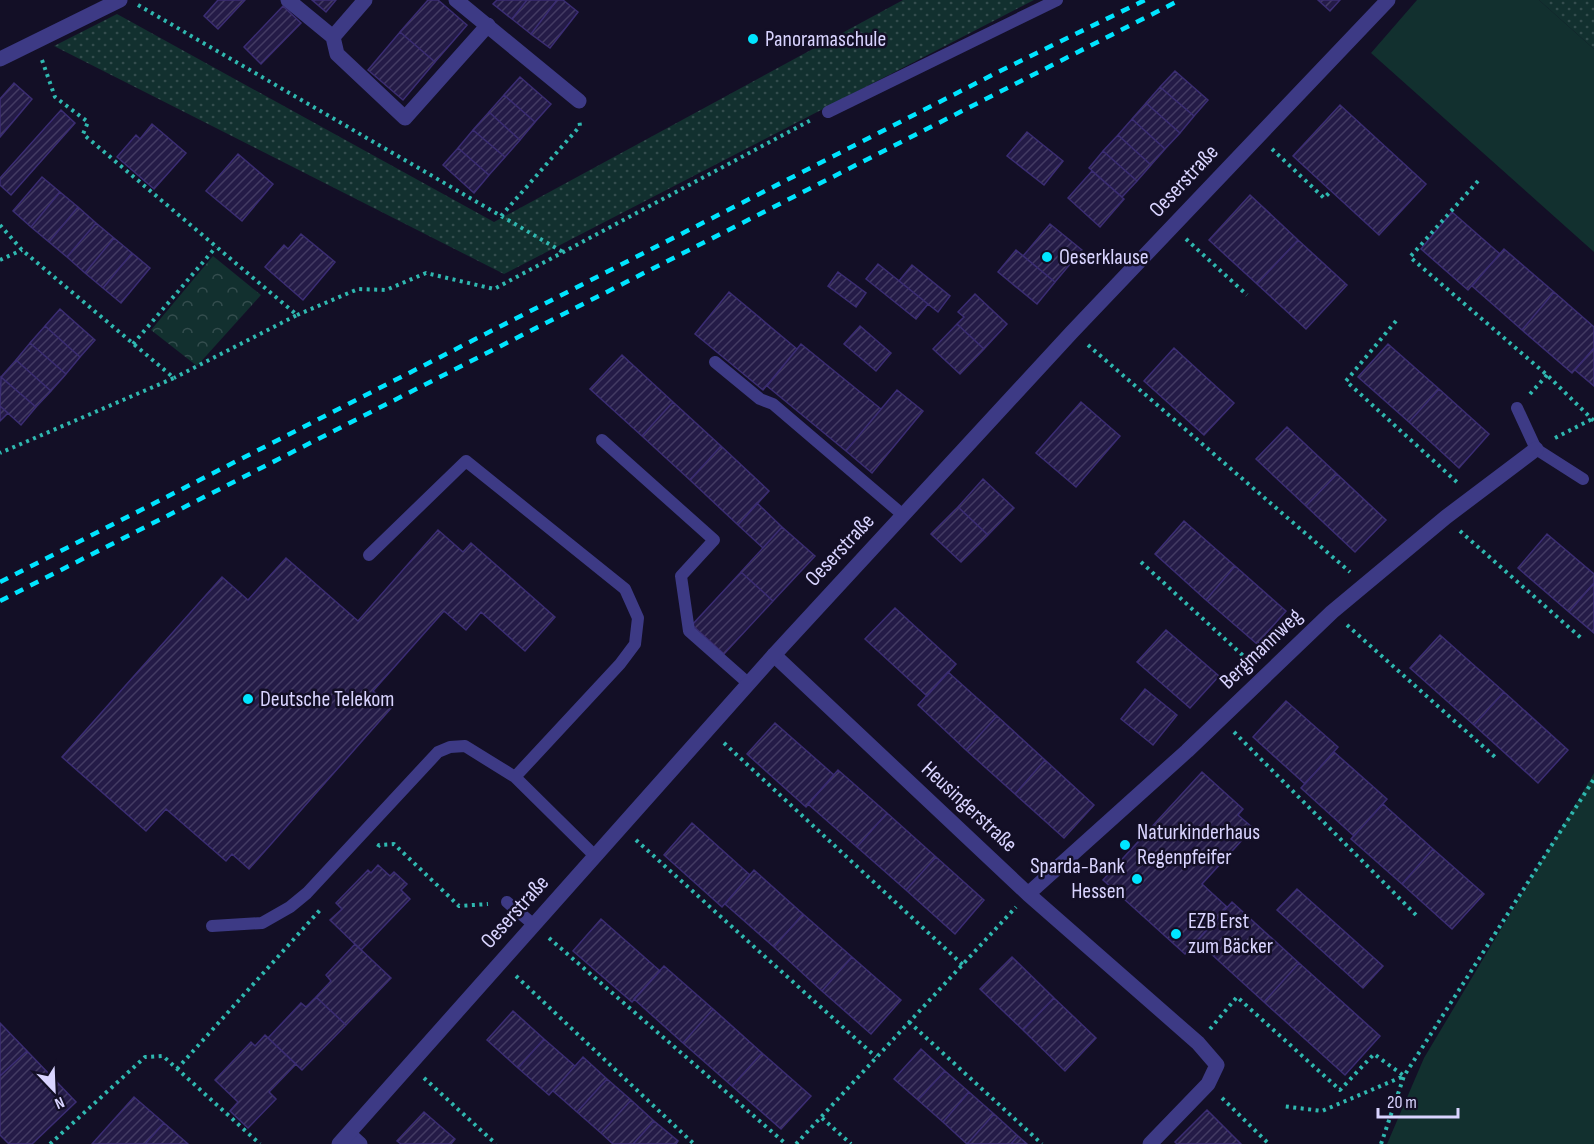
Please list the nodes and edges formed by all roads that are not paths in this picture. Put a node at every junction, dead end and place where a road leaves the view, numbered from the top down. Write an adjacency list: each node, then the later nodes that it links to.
1 (288, 0): 8 (street)
2 (365, 0): 8 (street)
3 (456, 0): 7 (street)
4 (1057, 0): 11 (lane)
5 (1388, 0): 17 (street, Oeserstraße)
6 (119, 1): 9 (street)
7 (488, 25): 8 (street); 10 (street)
8 (333, 37)
9 (0, 59)
10 (579, 101)
11 (828, 112)
12 (715, 362): 17 (lane)
13 (1517, 408): 15 (lane)
14 (602, 440): 20 (lane)
15 (1536, 449): 16 (lane); 23 (street, Bergmannweg)
16 (1583, 479)
17 (903, 515): 19 (street, Oeserstraße)
18 (369, 555): 21 (lane)
19 (774, 655): 20 (street, Oeserstraße); 23 (street, Heusingerstraße)
20 (749, 684): 22 (street, Oeserstraße)
21 (514, 777): 22 (lane); 26 (lane)
22 (595, 856): 25 (street, Oeserstraße)
23 (1028, 894): 28 (street, Heusingerstraße)
24 (507, 902): 25 (lane)
25 (534, 925): 27 (street, Oeserstraße)
26 (212, 926)
27 (349, 1141)
28 (1150, 1144)

